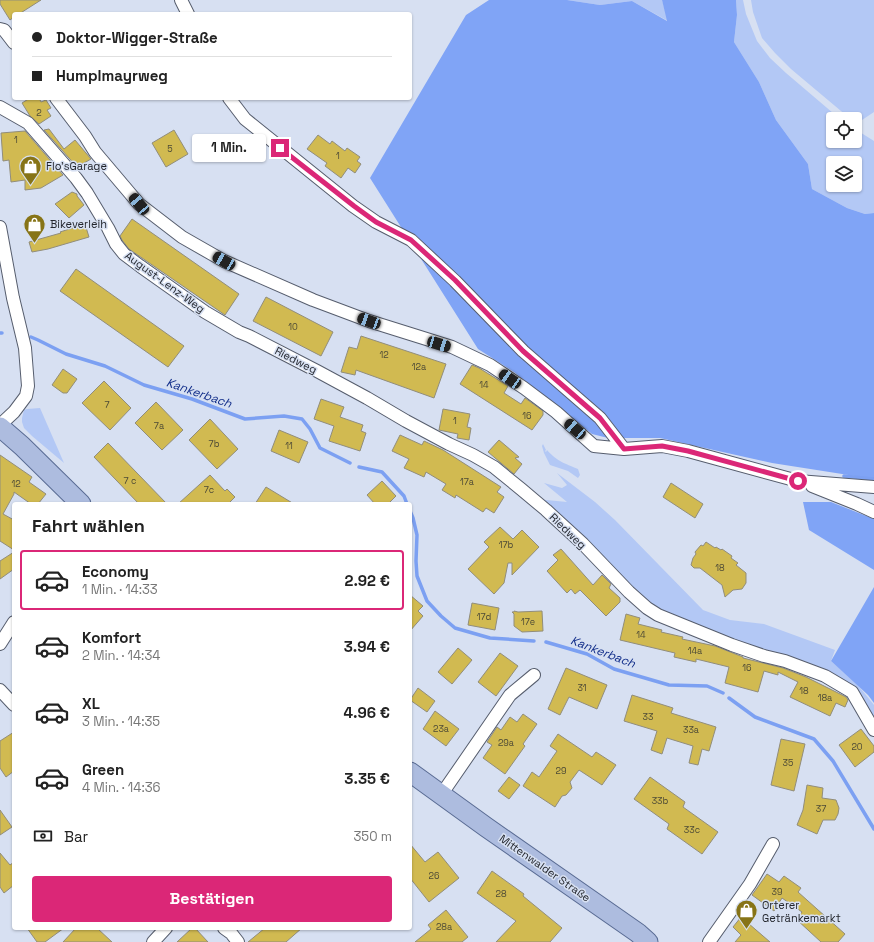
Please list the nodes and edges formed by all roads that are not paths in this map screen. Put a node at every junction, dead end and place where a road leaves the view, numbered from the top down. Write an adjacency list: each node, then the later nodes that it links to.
1 (181, 0): 2 (street)
2 (187, 12)
3 (0, 29): 4 (street)
4 (12, 41)
5 (57, 100): 11 (street)
6 (231, 100): 11 (street)
7 (0, 107): 9 (street, August-Lenz-Weg)
8 (0, 227): 10 (street)
9 (249, 336): 21 (street, Riedweg)
10 (0, 426): 14 (main road)
11 (624, 449): 12 (street)
12 (798, 481): 13 (street); 15 (street)
13 (874, 487)
14 (79, 502)
15 (874, 512)
16 (12, 625): 17 (street)
17 (0, 644)
18 (534, 675): 23 (street)
19 (0, 690): 20 (street)
20 (12, 703)
21 (874, 730)
22 (412, 773): 23 (main road, Mittenwalder Straße)
23 (442, 795): 29 (main road, Mittenwalder Straße)
24 (773, 844): 30 (street)
25 (164, 930): 27 (street)
26 (227, 930): 28 (street)
27 (153, 942)
28 (238, 942)
29 (648, 942)
30 (709, 942)

